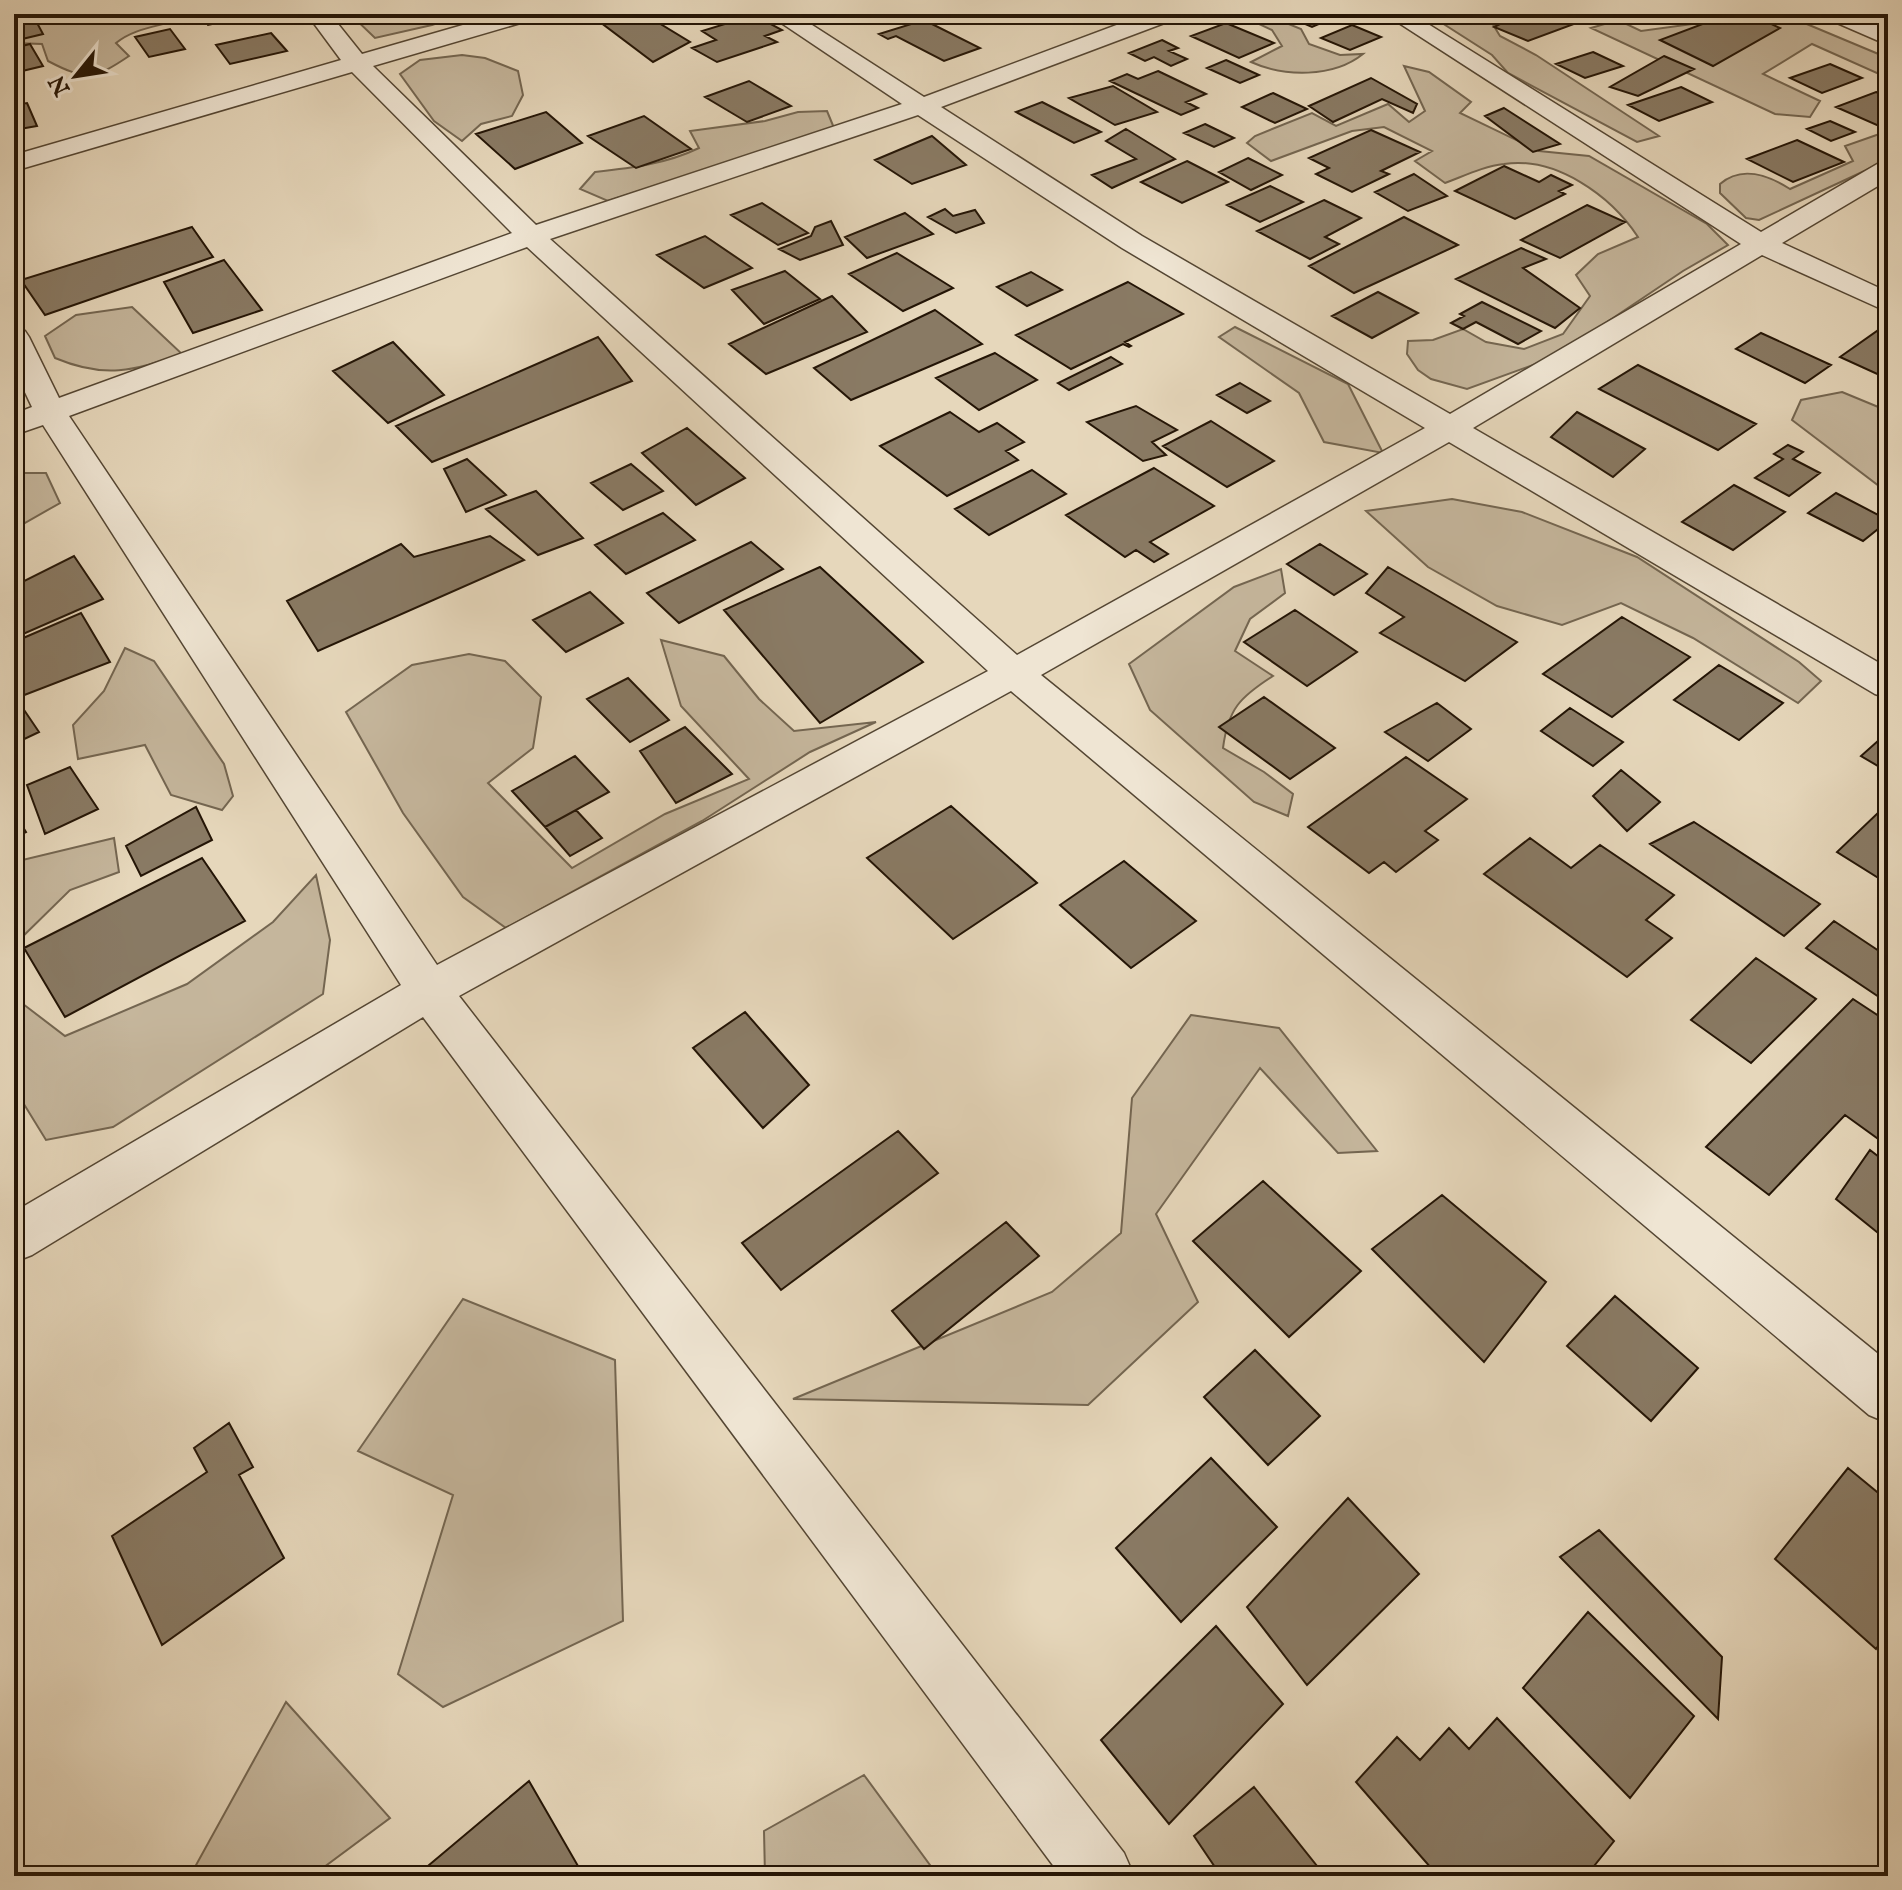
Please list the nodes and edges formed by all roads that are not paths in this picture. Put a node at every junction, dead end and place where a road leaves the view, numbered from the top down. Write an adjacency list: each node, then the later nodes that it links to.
1 (318, 14): 8 (street)
2 (526, 14): 8 (street)
3 (779, 14): 9 (street)
4 (1167, 14): 9 (street)
5 (1396, 14): 13 (street)
6 (1836, 14): 7 (street)
7 (1888, 38)
8 (356, 63): 10 (street); 12 (street)
9 (924, 105): 12 (street); 17 (street)
10 (14, 163)
11 (1888, 169): 13 (street)
12 (531, 236): 16 (street); 18 (street)
13 (1758, 243): 14 (street); 17 (street)
14 (1888, 303)
15 (14, 337): 16 (street)
16 (32, 418): 20 (street)
17 (1449, 428): 18 (street); 19 (street)
18 (1014, 673): 20 (street); 22 (street)
19 (1888, 685)
20 (429, 991): 21 (street); 23 (street)
21 (14, 1239)
22 (1888, 1396)
23 (1101, 1876)

